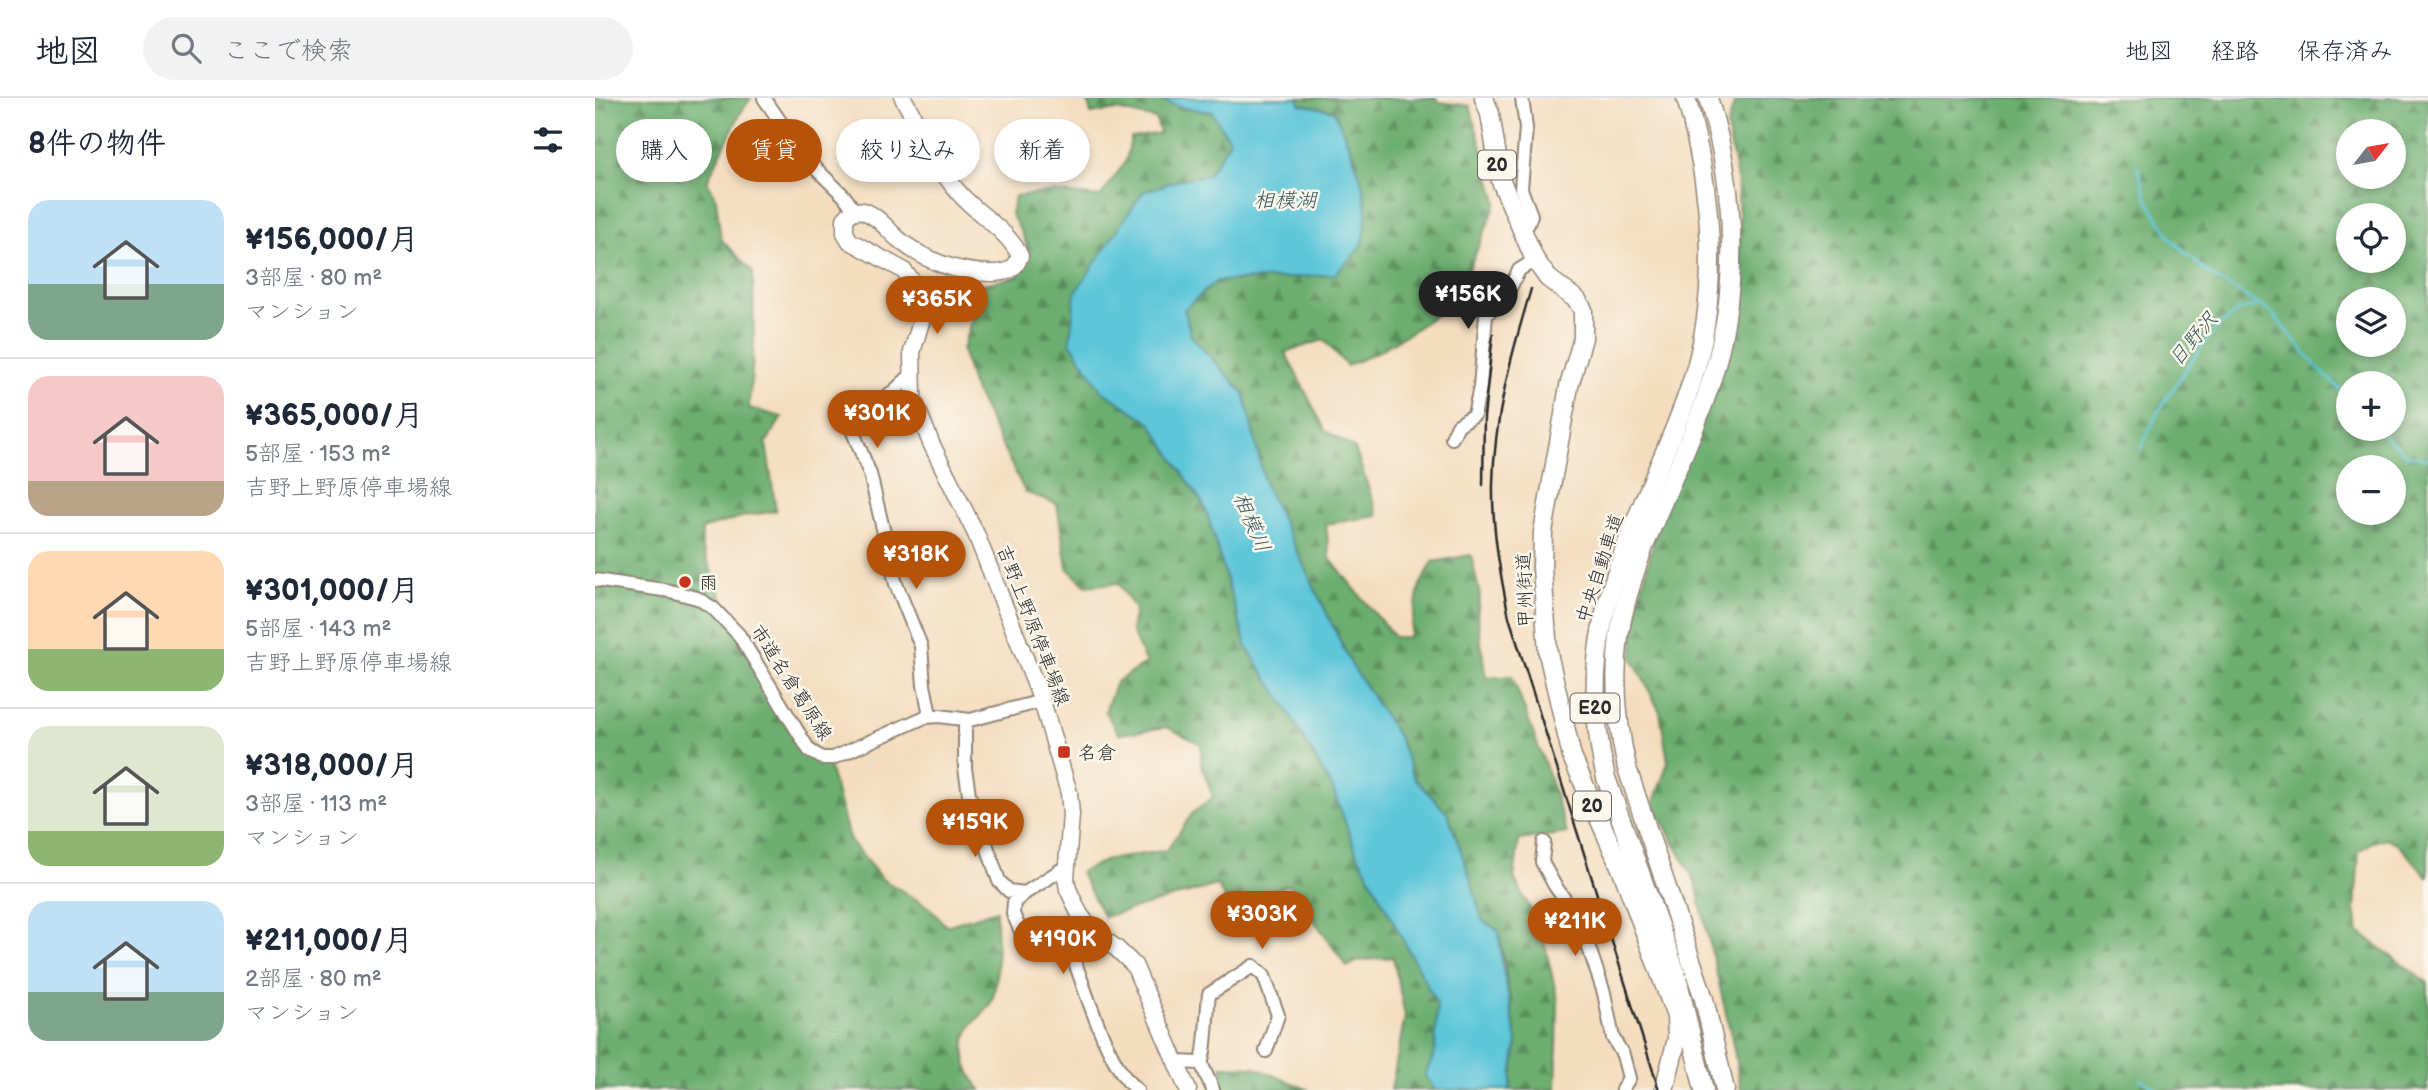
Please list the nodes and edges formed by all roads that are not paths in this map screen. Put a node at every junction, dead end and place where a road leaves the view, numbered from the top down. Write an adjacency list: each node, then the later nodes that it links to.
1 (764, 98): 7 (street)
2 (903, 98): 7 (main road)
3 (1484, 98): 8 (highway, 甲州街道 / 20)
4 (1522, 98): 8 (street)
5 (1686, 98): 24 (highway, 中央自動車道 / E20)
6 (1708, 98): 30 (highway, 中央自動車道 / E20)
7 (855, 211): 10 (main road, 吉野上野原停車場線)
8 (1522, 228): 9 (highway, 甲州街道 / 20)
9 (1535, 261): 11 (street); 29 (highway, 甲州街道 / 20)
10 (911, 375): 13 (main road, 吉野上野原停車場線); 14 (street)
11 (1452, 438)
12 (595, 580): 14 (street, 市道名倉葛原線)
13 (1042, 701): 15 (street); 17 (main road, 吉野上野原停車場線)
14 (930, 715): 15 (street)
15 (965, 721): 18 (street)
16 (1544, 842): 28 (street)
17 (1067, 866): 18 (street); 20 (main road, 吉野上野原停車場線)
18 (1024, 893): 19 (street)
19 (1016, 924): 20 (street); 25 (street)
20 (1091, 930): 22 (main road, 吉野上野原停車場線)
21 (1266, 1051): 23 (street)
22 (1176, 1062): 23 (street); 26 (main road, 吉野上野原停車場線)
23 (1201, 1063): 27 (street)
24 (1704, 1089)
25 (1137, 1090)
26 (1188, 1090)
27 (1213, 1090)
28 (1622, 1090)
29 (1664, 1090)
30 (1725, 1090)

